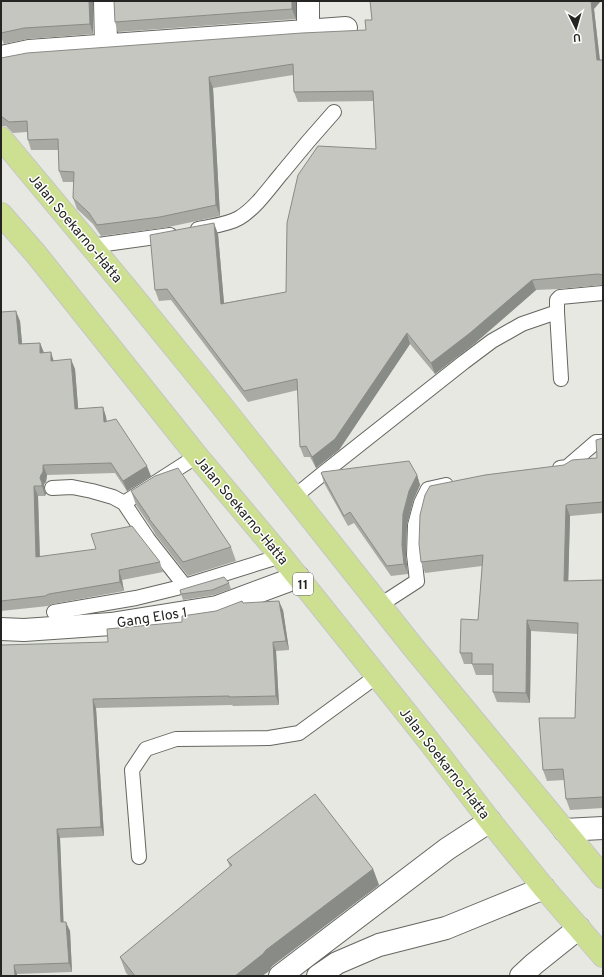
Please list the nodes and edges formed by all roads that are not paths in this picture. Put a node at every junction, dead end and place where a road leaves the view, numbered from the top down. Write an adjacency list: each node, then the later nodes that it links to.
1 (105, 1): 5 (street)
2 (308, 1): 4 (street)
3 (346, 28): 4 (street)
4 (308, 30): 5 (street)
5 (106, 45): 6 (street)
6 (1, 57)
7 (334, 112): 10 (lane)
8 (1, 138): 10 (highway, Jalan Soekarno-Hatta)
9 (1, 214): 15 (highway, Jalan Soekarno-Hatta / 11)
10 (91, 246): 19 (highway, Jalan Soekarno-Hatta)
11 (603, 293): 12 (lane)
12 (556, 312): 13 (lane); 19 (lane)
13 (561, 379)
14 (603, 442): 16 (lane)
15 (197, 456): 20 (lane); 21 (highway, Jalan Soekarno-Hatta / 11)
16 (551, 469)
17 (458, 483): 24 (lane)
18 (52, 488): 20 (lane)
19 (294, 497): 24 (highway, Jalan Soekarno-Hatta)
20 (124, 503): 23 (lane)
21 (281, 556): 22 (highway, Jalan Soekarno-Hatta / 11); 23 (lane)
22 (298, 577): 26 (street, Gang Elos 1); 27 (highway, Jalan Soekarno-Hatta / 11)
23 (185, 586): 25 (lane)
24 (380, 606): 30 (highway, Jalan Soekarno-Hatta)
25 (54, 612)
26 (1, 629)
27 (377, 676): 28 (highway, Jalan Soekarno-Hatta / 11); 31 (lane)
28 (490, 821): 33 (highway, Jalan Soekarno-Hatta / 11); 36 (street)
29 (603, 828): 30 (street)
30 (564, 830): 32 (highway, Jalan Soekarno-Hatta)
31 (139, 857)
32 (603, 877)
33 (544, 888): 34 (highway, Jalan Soekarno-Hatta / 11); 37 (street)
34 (579, 928): 35 (highway, Jalan Soekarno-Hatta / 11); 38 (street)
35 (603, 956)
36 (280, 976)
37 (318, 976)
38 (521, 976)

